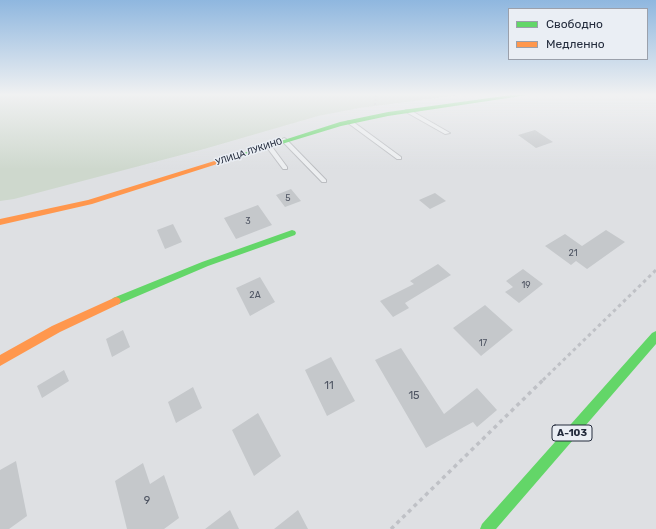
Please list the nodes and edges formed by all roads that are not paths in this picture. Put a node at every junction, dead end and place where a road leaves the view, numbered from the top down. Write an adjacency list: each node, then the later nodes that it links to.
1 (362, 120): 3 (street, УЛИЦА ЛУКИНО)
2 (423, 120): 4 (lane)
3 (350, 122): 5 (street, УЛИЦА ЛУКИНО); 7 (lane)
4 (447, 133)
5 (284, 140): 6 (street, УЛИЦА ЛУКИНО); 9 (lane)
6 (268, 145): 8 (lane); 10 (street, УЛИЦА ЛУКИНО)
7 (398, 158)
8 (285, 168)
9 (324, 181)
10 (0, 222)
11 (292, 233): 13 (street)
12 (656, 336): 14 (street, А-103)
13 (0, 361)
14 (487, 529)

